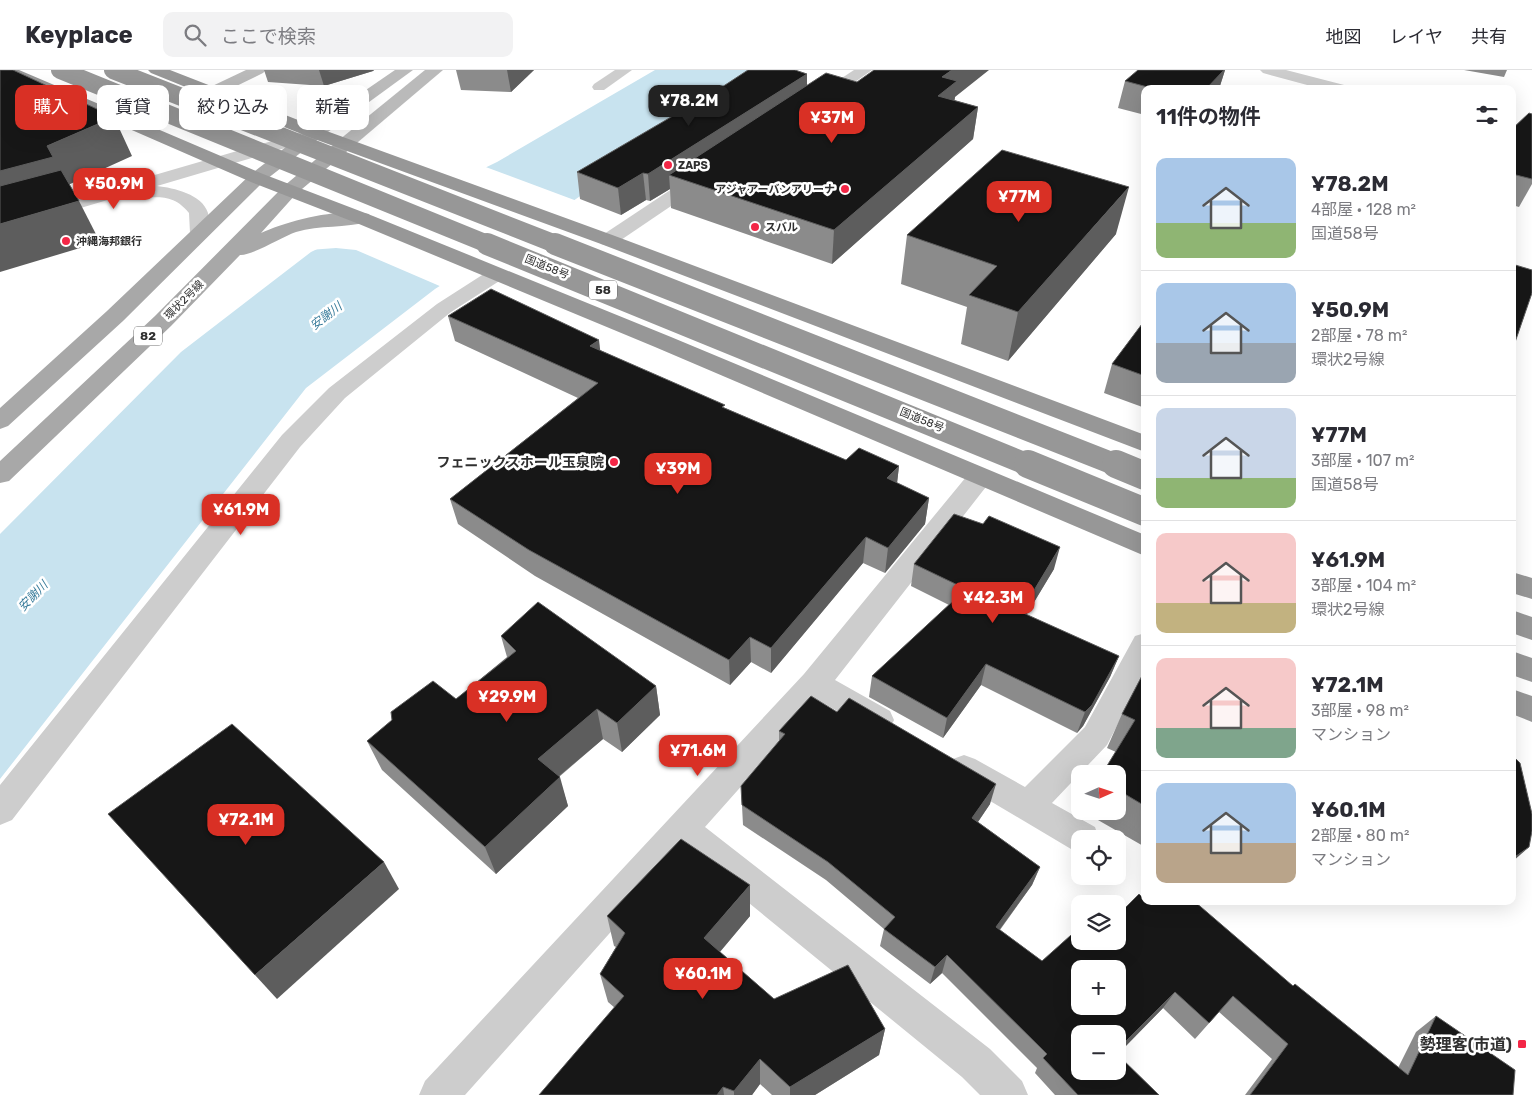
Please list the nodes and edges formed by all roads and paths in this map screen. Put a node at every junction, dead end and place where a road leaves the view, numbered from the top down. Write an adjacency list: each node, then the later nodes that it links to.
1 (6, 70): 19 (highway, 58)
2 (60, 70): 35 (highway, 国道58号 / 58, bridge)
3 (113, 70): 32 (highway, 国道58号 / 58, bridge)
4 (156, 70): 11 (highway)
5 (258, 70): 12 (street)
6 (405, 70): 17 (street)
7 (435, 70): 18 (street)
8 (625, 70): 14 (lane)
9 (864, 70): 15 (street)
10 (1268, 70): 13 (street)
11 (194, 85)
12 (227, 85)
13 (1326, 85)
14 (599, 87)
15 (801, 112)
16 (287, 122): 17 (highway)
17 (315, 133): 18 (highway); 19 (street); 21 (main road)
18 (344, 144): 22 (main road, 環状2号線 / 82); 27 (highway)
19 (219, 161): 21 (highway, 58); 23 (street)
20 (718, 166): 27 (street)
21 (257, 178): 22 (highway, 58); 26 (main road)
22 (290, 190): 24 (highway, 58); 28 (main road, 環状2号線 / 82)
23 (115, 193): 25 (street); 26 (street)
24 (364, 219): 28 (main road); 29 (highway, 58)
25 (0, 226)
26 (200, 233): 30 (main road)
27 (608, 240): 31 (highway)
28 (227, 257): 33 (main road, 環状2号線 / 82)
29 (488, 270): 34 (highway, 58); 50 (street)
30 (0, 421)
31 (1141, 442)
32 (1141, 474)
33 (0, 475)
34 (980, 477): 36 (highway, 58); 44 (street)
35 (1141, 510)
36 (1141, 544)
37 (1516, 583): 38 (highway)
38 (1532, 589)
39 (1516, 623): 40 (highway)
40 (1532, 629)
41 (1141, 652): 49 (street)
42 (1516, 664): 43 (highway)
43 (1532, 670)
44 (815, 683): 47 (street); 51 (street)
45 (1516, 703): 46 (highway)
46 (1532, 709)
47 (900, 732)
48 (943, 757): 49 (street)
49 (1028, 806): 52 (street)
50 (0, 810)
51 (683, 829): 53 (street); 54 (street)
52 (1071, 831)
53 (439, 1095)
54 (1008, 1095)

